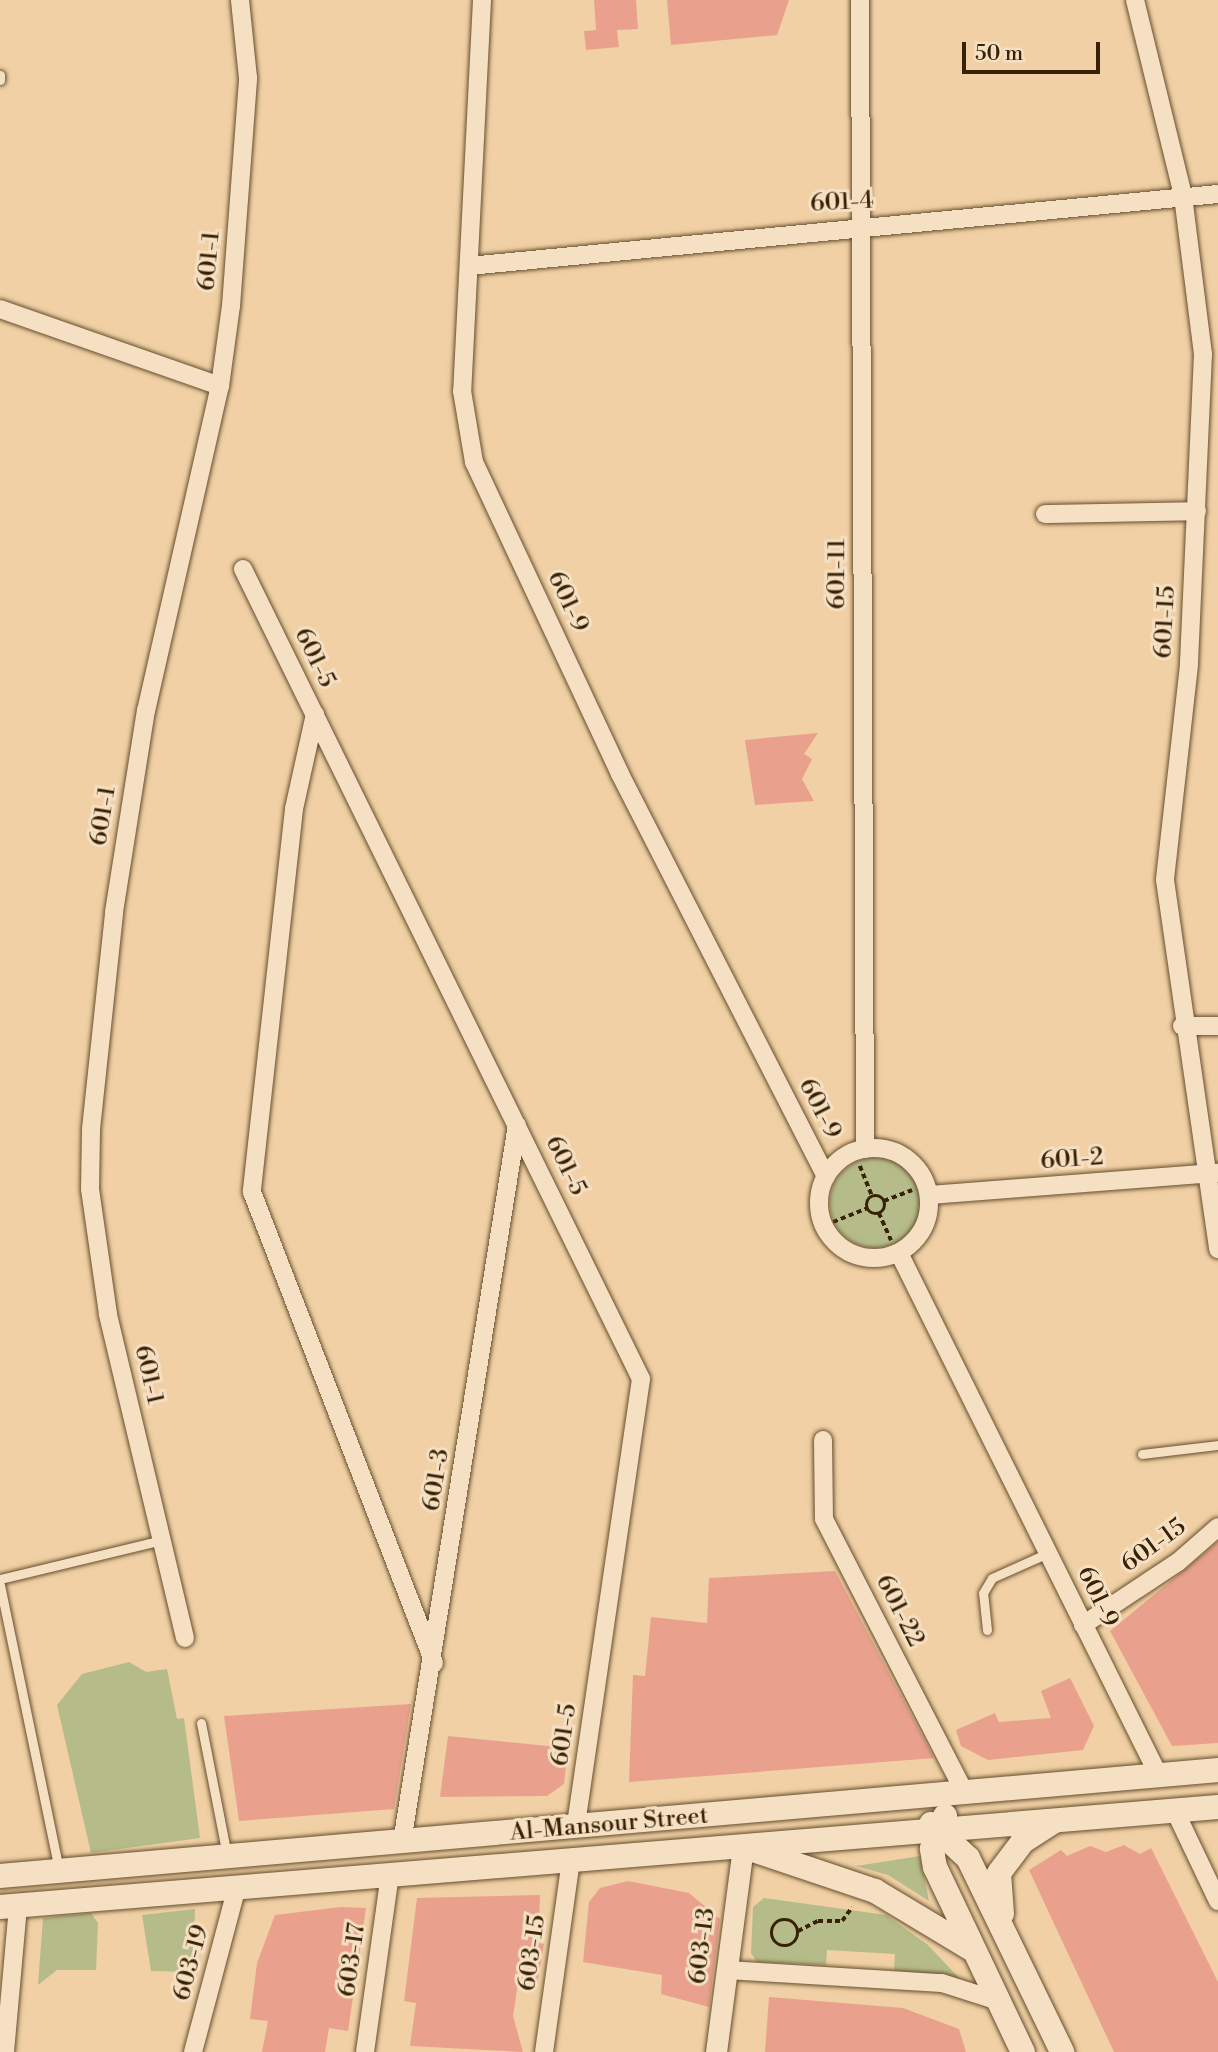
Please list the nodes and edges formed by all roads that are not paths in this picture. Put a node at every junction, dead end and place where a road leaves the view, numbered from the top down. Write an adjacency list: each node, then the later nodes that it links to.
1 (240, 0): 12 (street, 601-1)
2 (481, 0): 10 (street, 601-9)
3 (860, 0): 9 (street, 601-11)
4 (1135, 0): 8 (street, 601-15)
5 (0, 75): 6 (lane)
6 (0, 80)
7 (1218, 194): 8 (street, 601-4)
8 (1183, 196): 9 (street, 601-4); 13 (street, 601-15)
9 (862, 228): 10 (street, 601-4); 20 (street, 601-11)
10 (469, 265): 22 (street, 601-9)
11 (0, 309): 12 (street)
12 (220, 386): 30 (street, 601-1)
13 (1197, 511): 14 (street); 17 (street, 601-15)
14 (1045, 514)
15 (243, 569): 16 (street, 601-5)
16 (315, 715): 19 (street, 601-5); 37 (street)
17 (1182, 1026): 18 (street); 21 (street, 601-15)
18 (1218, 1026)
19 (517, 1125): 37 (street, 601-3); 46 (street, 601-5)
20 (861, 1155): 22 (street); 23 (street)
21 (1210, 1174): 23 (street, 601-2); 25 (street, 601-15)
22 (826, 1176): 24 (street)
23 (923, 1192): 24 (street)
24 (896, 1249): 31 (street, 601-9)
25 (1218, 1249)
26 (823, 1440): 41 (street, 601-22)
27 (1218, 1445): 28 (lane)
28 (1142, 1454)
29 (1218, 1527): 34 (street, 601-15)
30 (162, 1540): 32 (lane); 36 (street, 601-1)
31 (1048, 1553): 34 (street, 601-9); 35 (lane)
32 (0, 1579)
33 (0, 1586): 52 (lane)
34 (1083, 1625): 40 (street, 601-9)
35 (987, 1630)
36 (185, 1638)
37 (434, 1663): 48 (street, 601-3)
38 (201, 1723): 50 (lane)
39 (1218, 1770): 40 (main road, Al-Mansour Street)
40 (1157, 1774): 41 (main road, Al-Mansour Street)
41 (966, 1795): 42 (main road, Al-Mansour Street); 47 (main road)
42 (891, 1801): 46 (main road, Al-Mansour Street); 47 (main road)
43 (1218, 1807): 44 (main road, Al-Mansour Street)
44 (1175, 1811): 45 (main road, Al-Mansour Street); 56 (street)
45 (1056, 1821): 47 (main road, Al-Mansour Street); 58 (main road)
46 (576, 1827): 48 (main road, Al-Mansour Street)
47 (938, 1830): 49 (main road, Al-Mansour Street); 58 (main road); 59 (main road)
48 (402, 1842): 50 (main road, Al-Mansour Street)
49 (743, 1846): 51 (main road, Al-Mansour Street); 59 (main road); 60 (street, 603-13)
50 (228, 1856): 52 (main road, Al-Mansour Street)
51 (571, 1860): 54 (main road, Al-Mansour Street); 65 (street, 603-15)
52 (60, 1871): 53 (main road, Al-Mansour Street)
53 (0, 1875)
54 (390, 1875): 55 (main road, Al-Mansour Street); 64 (street, 603-17)
55 (237, 1888): 57 (main road, Al-Mansour Street); 63 (street, 603-19)
56 (1218, 1901)
57 (9, 1906): 62 (street)
58 (1006, 1936): 68 (main road)
59 (973, 1950): 61 (main road)
60 (727, 1970): 61 (street); 66 (street, 603-13)
61 (998, 2001): 67 (main road)
62 (5, 2052)
63 (193, 2052)
64 (365, 2052)
65 (544, 2052)
66 (716, 2052)
67 (1023, 2052)
68 (1062, 2052)

